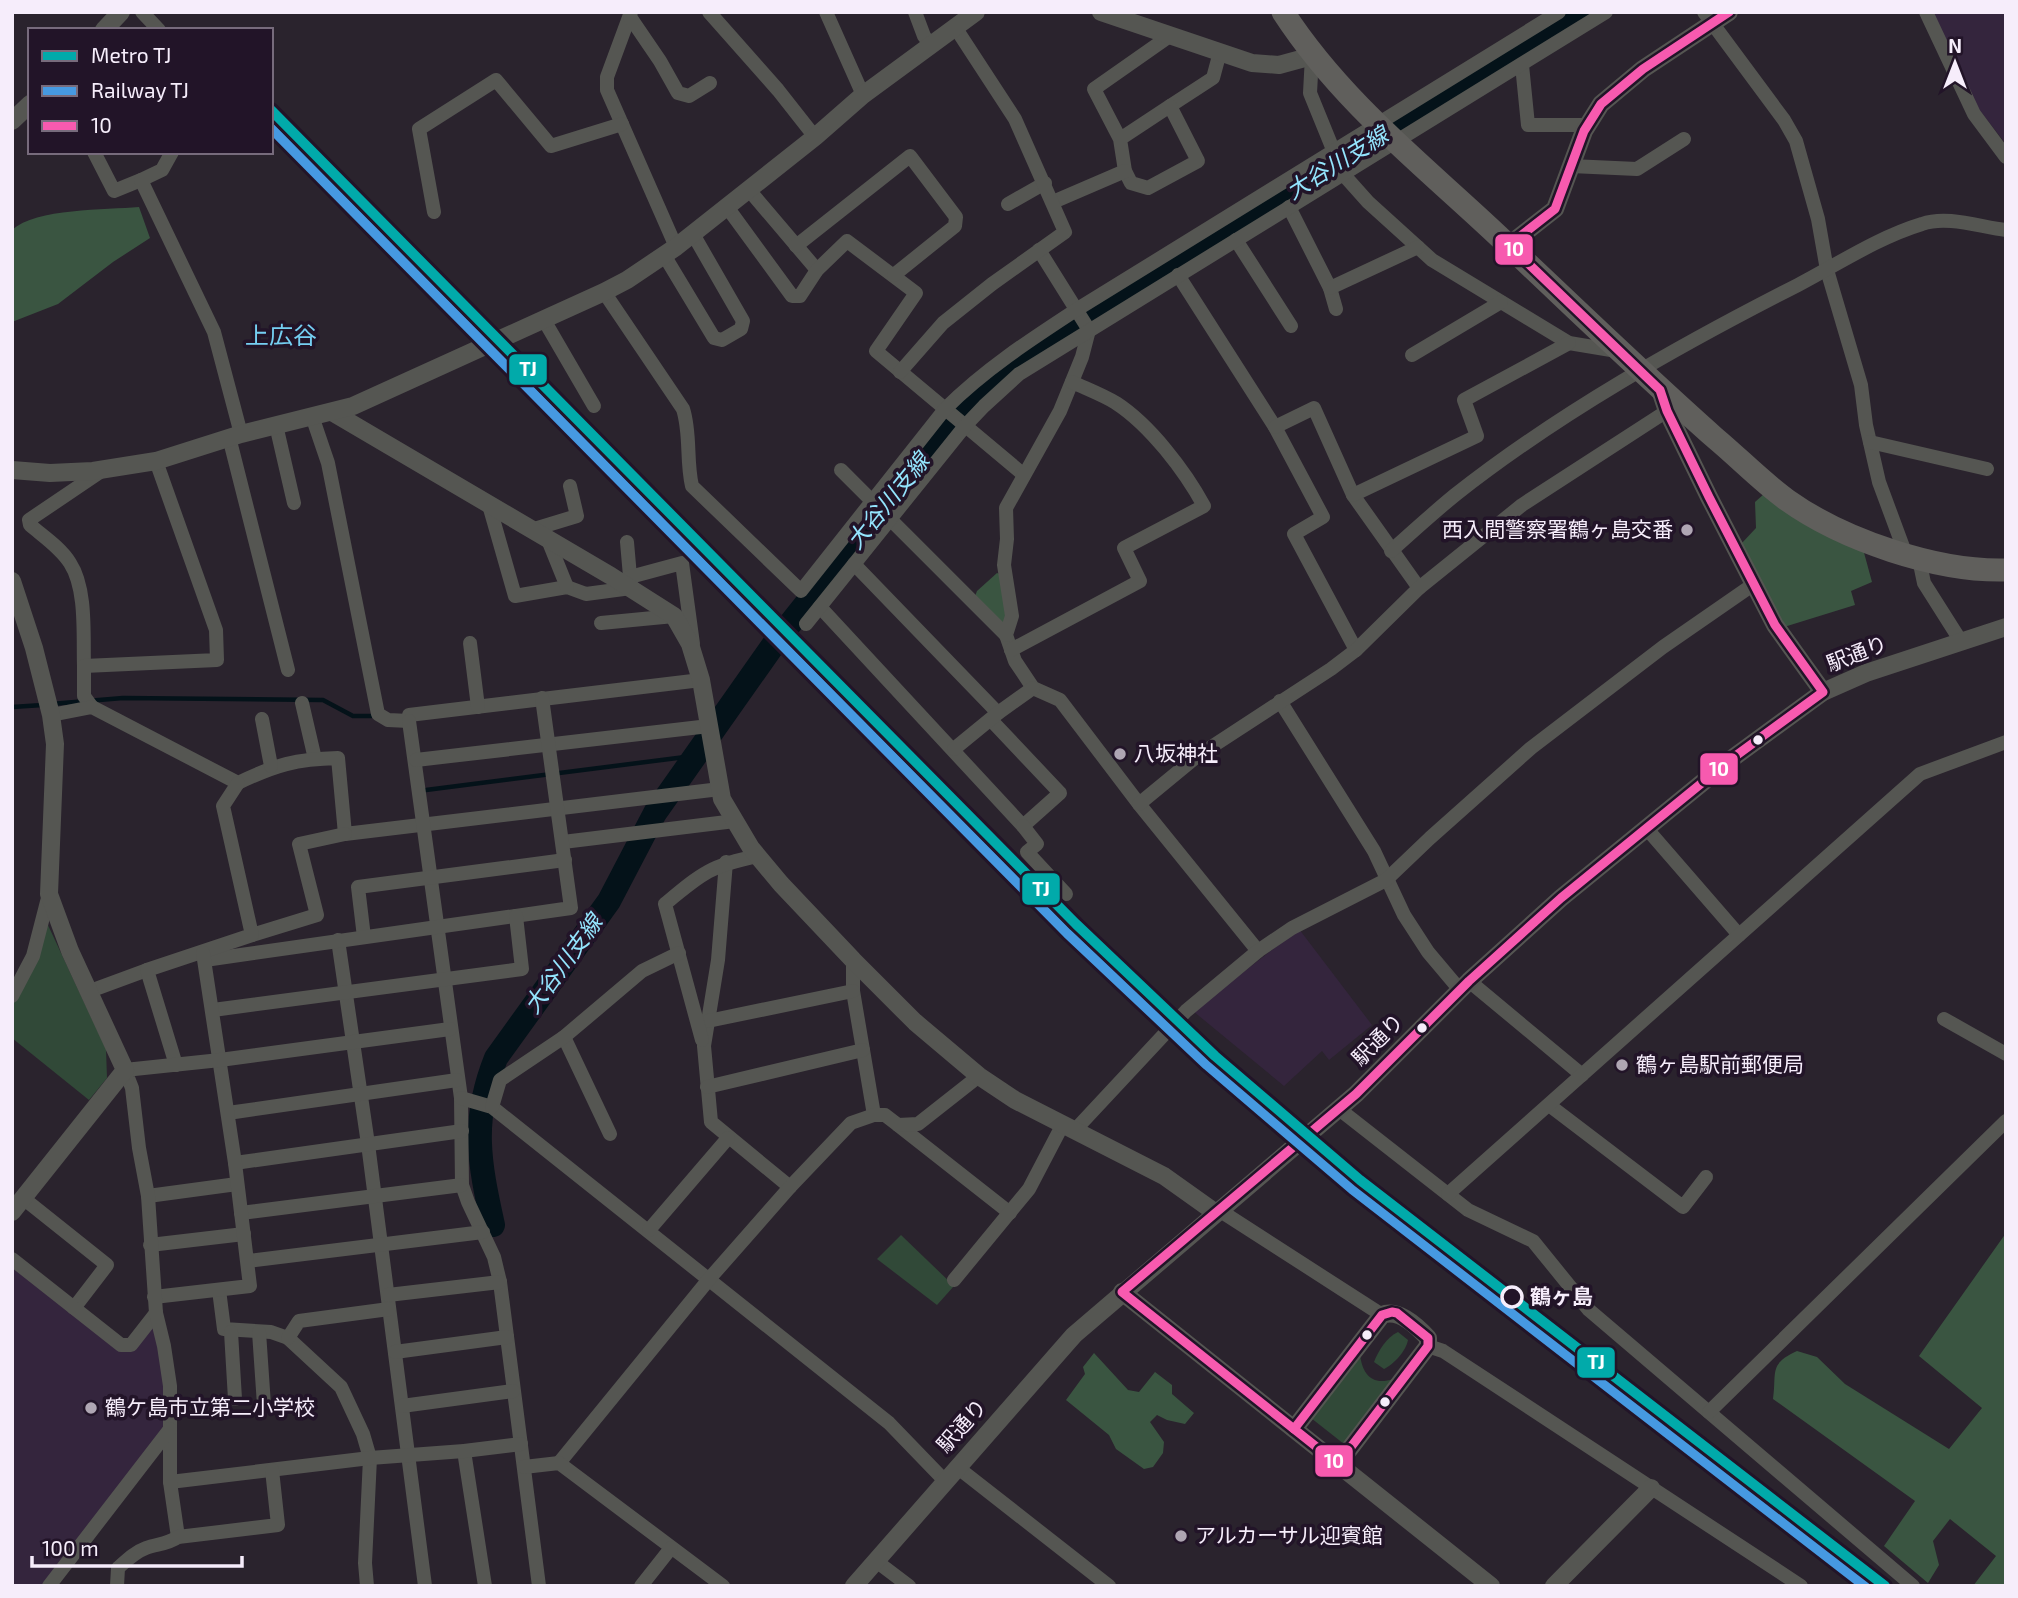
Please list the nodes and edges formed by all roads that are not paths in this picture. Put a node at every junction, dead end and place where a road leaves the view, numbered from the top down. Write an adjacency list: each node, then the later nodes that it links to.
1 (121, 12): 16 (street)
2 (142, 12): 17 (street)
3 (709, 12): 31 (street)
4 (826, 12): 24 (street)
5 (915, 12): 19 (street)
6 (976, 12): 15 (street)
7 (1101, 12): 18 (street)
8 (1283, 12): 21 (main road)
9 (1559, 12): 30 (street)
10 (1606, 12): 22 (street)
11 (1729, 12): 14 (street)
12 (1926, 12): 38 (street)
13 (630, 15): 23 (street); 28 (street)
14 (1708, 18): 29 (street); 59 (street)
15 (956, 27): 19 (street); 43 (street)
16 (106, 28)
17 (157, 28)
18 (1171, 35): 20 (street); 32 (street)
19 (931, 45): 24 (street)
20 (1220, 52): 21 (street); 26 (street)
21 (1312, 56): 30 (main road); 35 (street)
22 (1522, 65): 29 (street); 34 (street)
23 (710, 83)
24 (863, 95): 31 (street)
25 (28, 106): 27 (street)
26 (1170, 106): 32 (street); 40 (street)
27 (12, 121)
28 (622, 124): 49 (street); 57 (street)
29 (1588, 125): 39 (street)
30 (1378, 126): 34 (main road); 35 (street)
31 (816, 137): 44 (street)
32 (1120, 139): 40 (street)
33 (1684, 139): 39 (street)
34 (1396, 143): 41 (street); 53 (main road)
35 (1334, 152): 41 (street); 66 (street)
36 (95, 154): 42 (street)
37 (171, 154): 42 (street)
38 (2006, 157)
39 (1571, 166): 53 (street)
40 (1125, 171): 45 (street)
41 (1343, 174): 48 (street); 55 (street)
42 (141, 180): 84 (street)
43 (1045, 183): 45 (street); 46 (street)
44 (749, 190): 47 (street); 54 (street)
45 (1053, 202): 56 (street)
46 (1009, 204)
47 (727, 207): 51 (street); 58 (street)
48 (1289, 207): 52 (street); 62 (street)
49 (434, 212)
50 (2006, 230): 59 (street)
51 (693, 234): 57 (street); 57 (street)
52 (1236, 240): 61 (street); 68 (street)
53 (1509, 245): 71 (main road)
54 (796, 246): 58 (street); 60 (street)
55 (1418, 247): 62 (street); 64 (street)
56 (1039, 250): 66 (street); 74 (street)
57 (670, 251): 63 (street)
58 (817, 270): 60 (street)
59 (1827, 270): 73 (street); 85 (street)
60 (894, 275): 74 (street)
61 (1178, 275): 69 (street); 83 (street)
62 (1330, 288): 65 (street)
63 (604, 292): 67 (street); 94 (street)
64 (1501, 302): 70 (street); 72 (street)
65 (1336, 309)
66 (1076, 310): 69 (street); 78 (street)
67 (544, 320): 77 (street); 79 (street)
68 (1291, 326)
69 (1089, 330): 75 (street); 82 (street)
70 (1569, 344): 71 (street); 93 (street)
71 (1618, 351): 73 (main road)
72 (1412, 355)
73 (1639, 371): 76 (main road); 101 (street)
74 (900, 372): 78 (street)
75 (1072, 382): 91 (street); 118 (street)
76 (1664, 401): 102 (main road); 107 (street); 109 (street)
77 (594, 406)
78 (945, 409): 82 (street); 94 (street)
79 (332, 412): 80 (street); 96 (street)
80 (312, 416): 81 (street); 134 (street)
81 (276, 425): 84 (street); 95 (street)
82 (965, 426): 91 (street); 97 (street)
83 (1275, 428): 93 (street); 119 (street)
84 (235, 436): 86 (street); 122 (street)
85 (1870, 442): 88 (street); 102 (street)
86 (156, 461): 87 (street); 121 (street)
87 (104, 469): 89 (street); 121 (street)
88 (1987, 469)
89 (12, 470)
90 (841, 470): 94 (street)
91 (1024, 475): 115 (street)
92 (570, 486): 98 (street)
93 (1353, 495): 101 (street)
94 (874, 502): 97 (street)
95 (295, 503)
96 (489, 505): 98 (street); 108 (street)
97 (889, 518): 103 (street); 115 (street)
98 (531, 530): 99 (street)
99 (548, 540): 106 (street); 108 (street)
100 (627, 541): 106 (street)
101 (1391, 551): 109 (street)
102 (1912, 557): 104 (main road); 116 (street)
103 (854, 564): 110 (street); 132 (street)
104 (2006, 570)
105 (12, 581): 131 (street)
106 (631, 582): 108 (street); 111 (street); 120 (street)
107 (1754, 584): 125 (street); 156 (street)
108 (567, 587)
109 (1419, 588): 119 (street)
110 (820, 607): 113 (street); 138 (street)
111 (674, 616): 112 (street); 120 (street)
112 (601, 623)
113 (806, 624)
114 (2006, 627): 116 (street, 駅通り)
115 (1006, 635): 118 (street)
116 (1962, 642): 125 (street, 駅通り)
117 (470, 643): 130 (street)
118 (1012, 650): 124 (street)
119 (1356, 650): 127 (street)
120 (695, 661): 123 (street)
121 (84, 666): 129 (street)
122 (288, 670)
123 (701, 680): 126 (street); 135 (street)
124 (1033, 688): 132 (street); 144 (street)
125 (1823, 692): 149 (street, 駅通り)
126 (542, 698): 130 (street); 137 (street)
127 (1280, 701): 144 (street); 156 (street)
128 (302, 703): 139 (street)
129 (92, 706): 131 (street); 142 (street)
130 (478, 707): 134 (street)
131 (51, 715): 157 (street)
132 (995, 716): 138 (street); 148 (street)
133 (262, 719): 141 (street)
134 (409, 721): 140 (street)
135 (709, 726): 137 (street); 143 (street)
136 (2006, 742): 162 (street)
137 (549, 745): 140 (street); 145 (street)
138 (954, 749): 148 (street)
139 (316, 759): 141 (street); 150 (street)
140 (416, 761): 147 (street)
141 (271, 766): 142 (street)
142 (237, 783): 161 (street)
143 (720, 789): 145 (street); 146 (street)
144 (1139, 804): 165 (street)
145 (558, 808): 147 (street); 151 (street)
146 (735, 821): 151 (street); 152 (street)
147 (423, 826): 150 (street); 155 (street)
148 (1023, 826): 158 (street)
149 (1647, 829): 162 (street); 171 (street, 駅通り)
150 (345, 834): 161 (street)
151 (563, 842): 153 (street)
152 (758, 856): 154 (street); 168 (street)
153 (565, 860): 155 (street); 159 (street)
154 (726, 862): 166 (street); 178 (street)
155 (430, 879): 160 (street); 163 (street)
156 (1386, 880): 165 (street); 171 (street)
157 (49, 894): 172 (street); 175 (street)
158 (1066, 894)
159 (516, 916): 160 (street); 170 (street)
160 (436, 928): 163 (street); 170 (street)
161 (252, 934): 167 (street)
162 (1740, 935): 188 (street)
163 (365, 937): 164 (street)
164 (338, 940): 167 (street); 174 (street)
165 (1258, 951): 201 (street)
166 (679, 953): 180 (street); 182 (street)
167 (204, 956): 169 (street); 176 (street)
168 (853, 960): 173 (street); 189 (street)
169 (147, 970): 172 (street); 186 (street)
170 (444, 980): 174 (street); 179 (street)
171 (1464, 986): 188 (street); 196 (street, 駅通り)
172 (90, 991): 187 (street)
173 (853, 991): 178 (street); 183 (street)
174 (345, 992): 176 (street); 181 (street)
175 (12, 996)
176 (213, 1010): 185 (street)
177 (1944, 1020): 184 (street)
178 (708, 1021): 182 (street)
179 (450, 1029): 181 (street); 190 (street)
180 (564, 1037): 195 (street); 203 (street)
181 (351, 1042): 185 (street); 192 (street)
182 (704, 1046): 191 (street)
183 (863, 1050): 191 (street); 198 (street)
184 (2006, 1054)
185 (220, 1060): 186 (street); 197 (street)
186 (176, 1065): 187 (street)
187 (125, 1070): 213 (street); 214 (street)
188 (1582, 1075): 194 (street)
189 (979, 1076): 200 (street); 201 (street)
190 (457, 1080): 192 (street); 193 (street)
191 (707, 1087): 204 (street)
192 (359, 1093): 197 (street); 205 (street)
193 (466, 1100): 195 (street); 202 (street)
194 (1549, 1105): 207 (street); 211 (street)
195 (492, 1107): 218 (street)
196 (1339, 1109): 211 (street); 215 (street, 駅通り)
197 (228, 1113): 206 (street)
198 (874, 1115): 200 (street); 210 (street)
199 (2006, 1121): 245 (street)
200 (898, 1125): 217 (street)
201 (1069, 1127): 215 (street); 217 (street)
202 (462, 1131): 205 (street); 209 (street)
203 (610, 1134)
204 (728, 1138): 210 (street); 218 (street)
205 (368, 1144): 206 (street); 212 (street)
206 (235, 1163): 208 (street)
207 (1706, 1177)
208 (237, 1184): 213 (street); 216 (street)
209 (462, 1185): 212 (street); 219 (street)
210 (790, 1187): 225 (street)
211 (1448, 1194): 245 (street)
212 (375, 1195): 216 (street); 222 (street)
213 (148, 1196): 221 (street)
214 (18, 1205): 232 (street)
215 (1217, 1212): 229 (street, 駅通り); 234 (street)
216 (241, 1213): 220 (street)
217 (1010, 1213): 226 (street)
218 (649, 1230): 225 (street)
219 (483, 1232): 222 (street); 227 (street)
220 (244, 1234): 221 (street); 224 (street)
221 (150, 1245): 230 (street)
222 (381, 1245): 224 (street); 231 (street)
223 (12, 1259): 232 (street)
224 (247, 1261): 228 (street)
225 (710, 1279): 252 (street); 256 (street)
226 (954, 1280)
227 (500, 1282): 231 (street); 237 (street)
228 (219, 1290): 230 (street); 235 (street)
229 (1122, 1292): 247 (street); 256 (street, 駅通り)
230 (154, 1297): 233 (street)
231 (388, 1302): 238 (street); 240 (street)
232 (74, 1308): 233 (street)
233 (156, 1313): 246 (street)
234 (1382, 1315): 239 (street); 247 (street)
235 (232, 1332): 236 (street); 242 (street)
236 (259, 1332): 238 (street); 243 (street)
237 (507, 1337): 240 (street); 241 (street)
238 (288, 1338): 251 (street)
239 (1428, 1346): 253 (street); 258 (street)
240 (395, 1352): 244 (street)
241 (513, 1391): 244 (street); 248 (street)
242 (235, 1399)
243 (264, 1405)
244 (402, 1406): 250 (street)
245 (1709, 1412): 277 (street)
246 (170, 1429): 257 (street); 263 (street)
247 (1294, 1429): 253 (street)
248 (521, 1444): 249 (street); 254 (street)
249 (464, 1451): 250 (street); 267 (street)
250 (409, 1454): 251 (street); 266 (street)
251 (370, 1458): 255 (street); 265 (street)
252 (559, 1463): 254 (street); 260 (street)
253 (1338, 1464): 274 (street)
254 (524, 1467): 268 (street)
255 (272, 1470): 257 (street); 259 (street)
256 (951, 1474): 261 (street, 駅通り); 273 (street)
257 (170, 1482): 259 (street)
258 (1651, 1488): 275 (street); 276 (street)
259 (178, 1537): 264 (street)
260 (671, 1548): 262 (street); 269 (street)
261 (876, 1561): 271 (street, 駅通り); 272 (street)
262 (707, 1581): 270 (street)
263 (49, 1586)
264 (117, 1586)
265 (367, 1586)
266 (425, 1586)
267 (485, 1586)
268 (540, 1586)
269 (641, 1586)
270 (723, 1586)
271 (854, 1586)
272 (909, 1586)
273 (1109, 1586)
274 (1491, 1586)
275 (1555, 1586)
276 (1801, 1586)
277 (1913, 1586)

